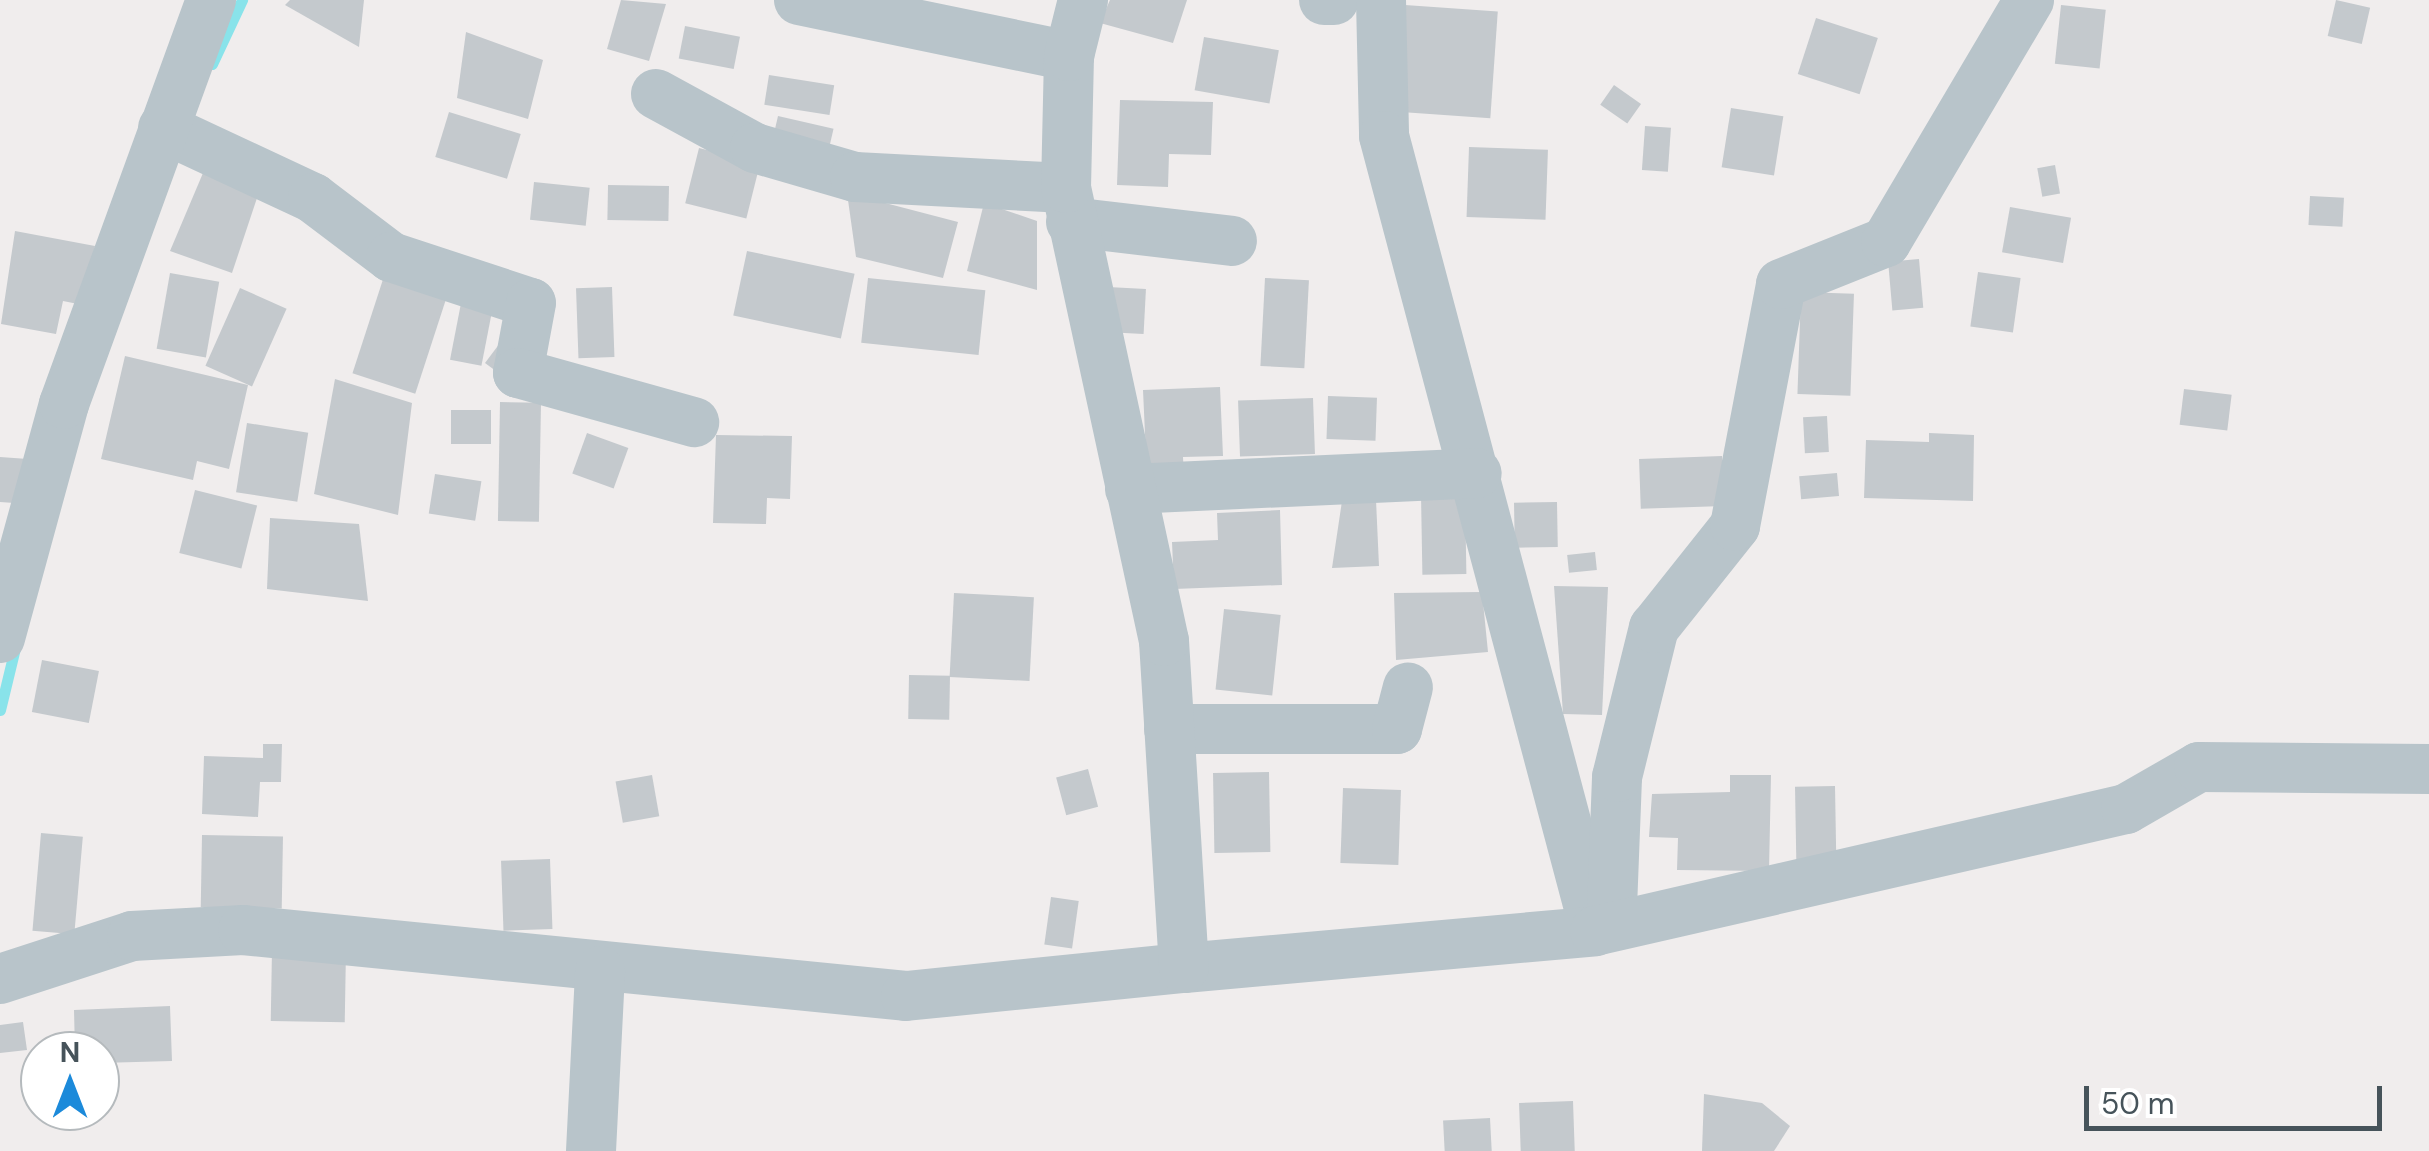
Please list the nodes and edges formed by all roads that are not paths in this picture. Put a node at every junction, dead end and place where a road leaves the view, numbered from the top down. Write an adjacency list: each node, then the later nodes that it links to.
1 (211, 0): 10 (street)
2 (799, 0): 8 (street)
3 (1083, 0): 8 (street)
4 (1324, 0): 5 (street)
5 (1334, 0)
6 (1381, 0): 14 (street)
7 (2029, 0): 20 (street)
8 (1069, 56): 11 (street)
9 (656, 94): 11 (street)
10 (162, 128): 13 (street); 16 (street)
11 (1069, 205): 12 (street); 15 (street)
12 (1232, 241)
13 (694, 422)
14 (1476, 473): 15 (street); 20 (street)
15 (1130, 489): 18 (street)
16 (0, 638)
17 (1408, 686): 18 (street)
18 (1169, 729): 21 (street)
19 (2429, 769): 20 (street)
20 (1595, 932): 21 (street)
21 (1184, 968): 22 (street)
22 (600, 972): 23 (street); 24 (street)
23 (0, 979)
24 (591, 1151)

